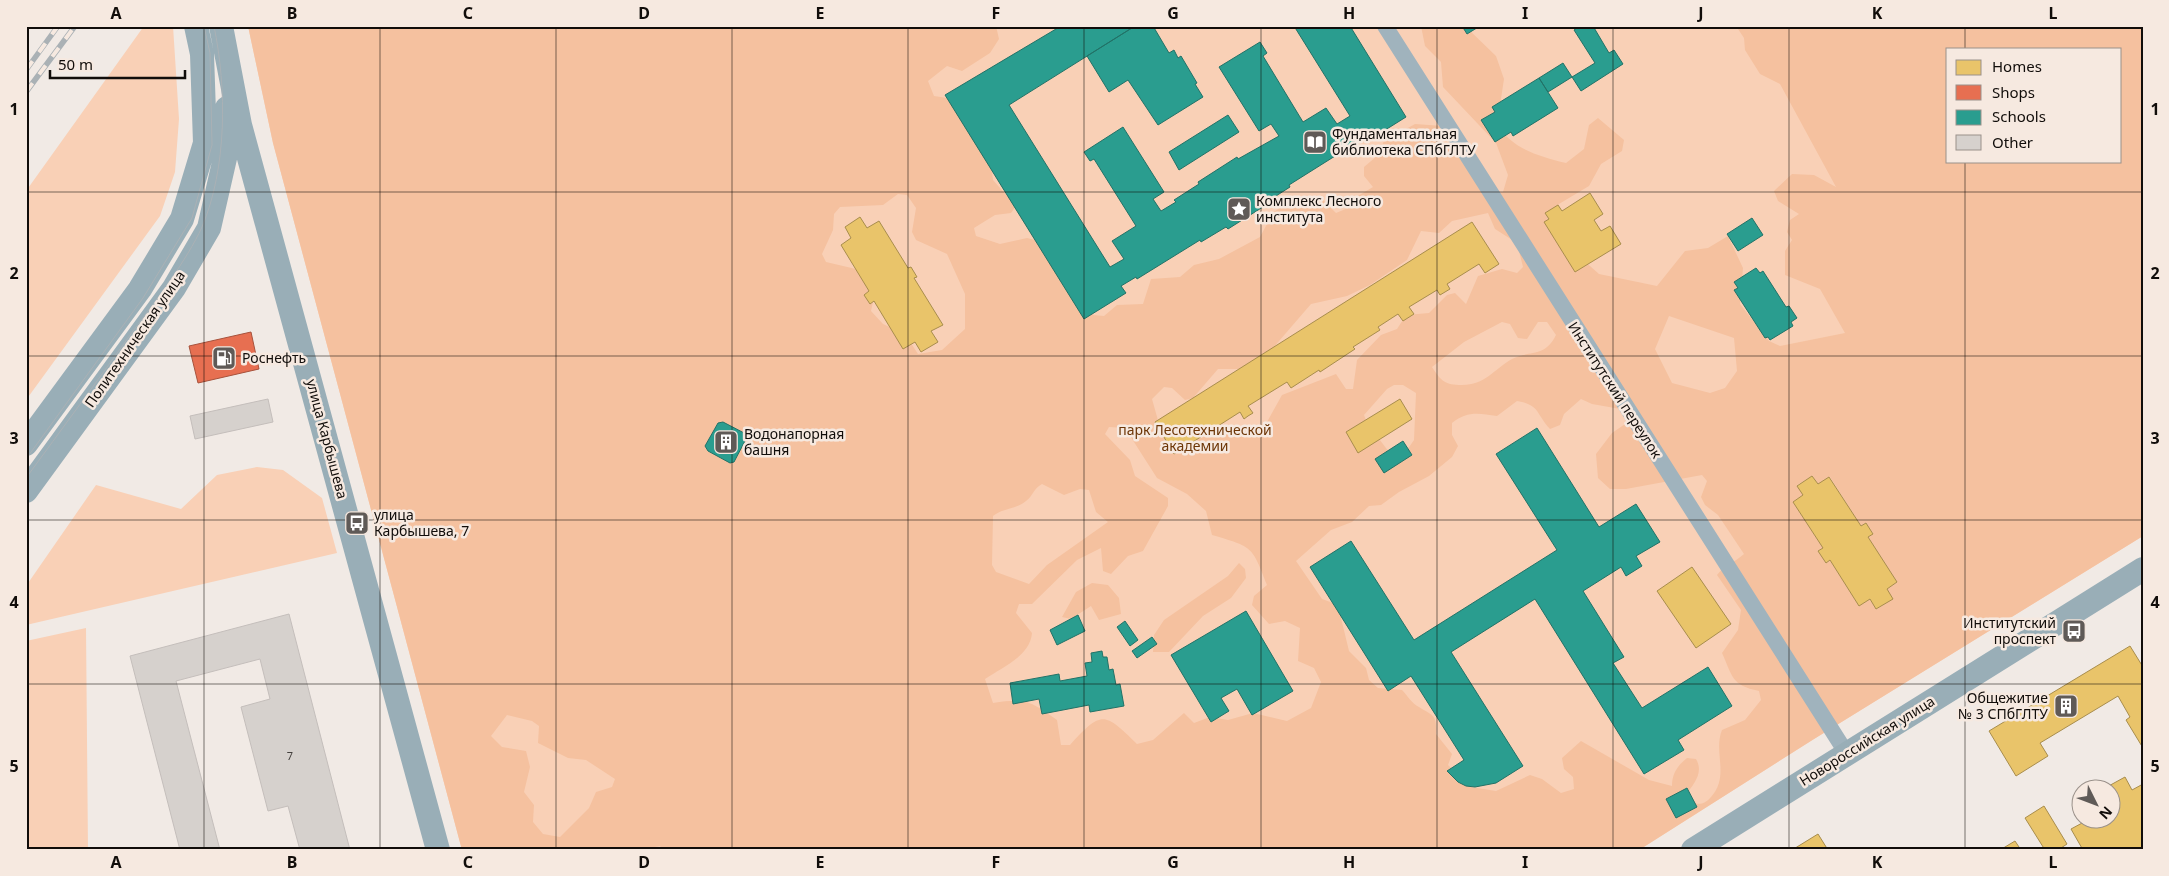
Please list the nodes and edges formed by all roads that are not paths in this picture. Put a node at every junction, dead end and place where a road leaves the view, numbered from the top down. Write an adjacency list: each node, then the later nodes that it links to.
1 (196, 26): 5 (main road, Политехническая улица)
2 (221, 26): 4 (main road, улица Карбышева)
3 (1385, 26): 9 (street, Институтский переулок)
4 (227, 51): 5 (street); 7 (main road, Политехническая улица); 10 (main road, улица Карбышева)
5 (202, 54): 6 (main road, Политехническая улица)
6 (26, 444)
7 (26, 491)
8 (2143, 569): 9 (main road, Новороссийская улица)
9 (1847, 754): 11 (main road, Новороссийская улица)
10 (438, 850)
11 (1693, 850)

